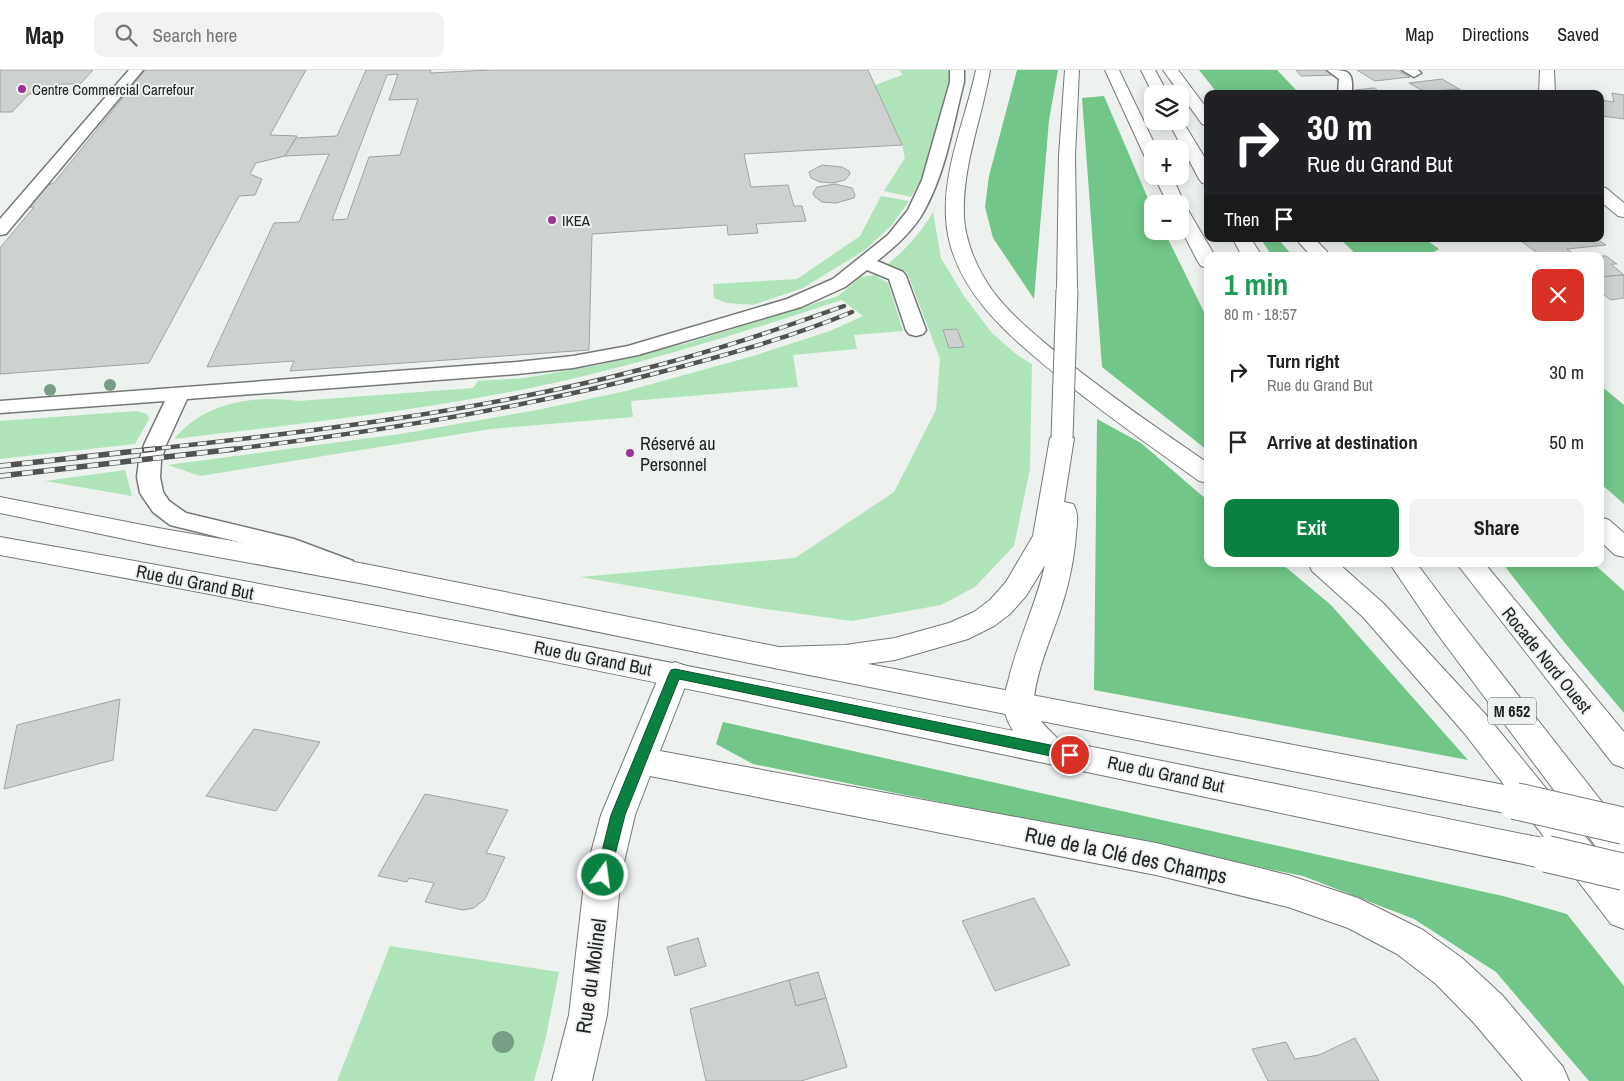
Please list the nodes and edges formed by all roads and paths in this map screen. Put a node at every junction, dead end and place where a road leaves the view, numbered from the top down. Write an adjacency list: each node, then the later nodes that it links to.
1 (136, 70): 20 (lane)
2 (957, 70): 24 (lane)
3 (983, 70): 29 (main road)
4 (1072, 70): 28 (main road, bridge)
5 (1112, 70): 15 (main road)
6 (1148, 70): 10 (main road)
7 (1170, 70): 13 (main road)
8 (1334, 70): 11 (lane)
9 (1544, 71): 12 (main road)
10 (1156, 85)
11 (1344, 90)
12 (1546, 90)
13 (1204, 116)
14 (1181, 130): 16 (main road)
15 (1145, 140)
16 (1204, 172)
17 (1604, 195): 18 (main road)
18 (1624, 212)
19 (1189, 226): 23 (main road)
20 (0, 230)
21 (1308, 242): 22 (main road)
22 (1317, 252)
23 (1204, 254)
24 (866, 263): 25 (lane); 26 (lane)
25 (916, 330)
26 (179, 394): 27 (lane); 37 (lane)
27 (0, 407)
28 (1062, 438): 38 (main road); 40 (main road)
29 (1204, 472)
30 (0, 505): 37 (main road, Rue du Grand But)
31 (1604, 530): 33 (main road)
32 (0, 546): 39 (main road, Rue du Grand But)
33 (1624, 548)
34 (1325, 567): 47 (main road)
35 (1406, 567): 45 (main road, M 652)
36 (1472, 567): 42 (main road, Rocade Nord Ouest)
37 (365, 574): 38 (main road, Rue du Grand But)
38 (779, 658): 40 (main road, Rue du Grand But)
39 (675, 674): 41 (main road, Rue du Grand But); 43 (main road, Rue du Molinel)
40 (1019, 705): 41 (main road); 44 (main road, Rue du Grand But, bridge)
41 (1051, 751): 46 (main road, Rue du Grand But, bridge)
42 (1624, 755)
43 (639, 760): 48 (main road, Rue du Molinel); 49 (main road, Rue de la Clé des Champs)
44 (1624, 826)
45 (1624, 857)
46 (1624, 872)
47 (1624, 912)
48 (572, 1081)
49 (1549, 1081)

